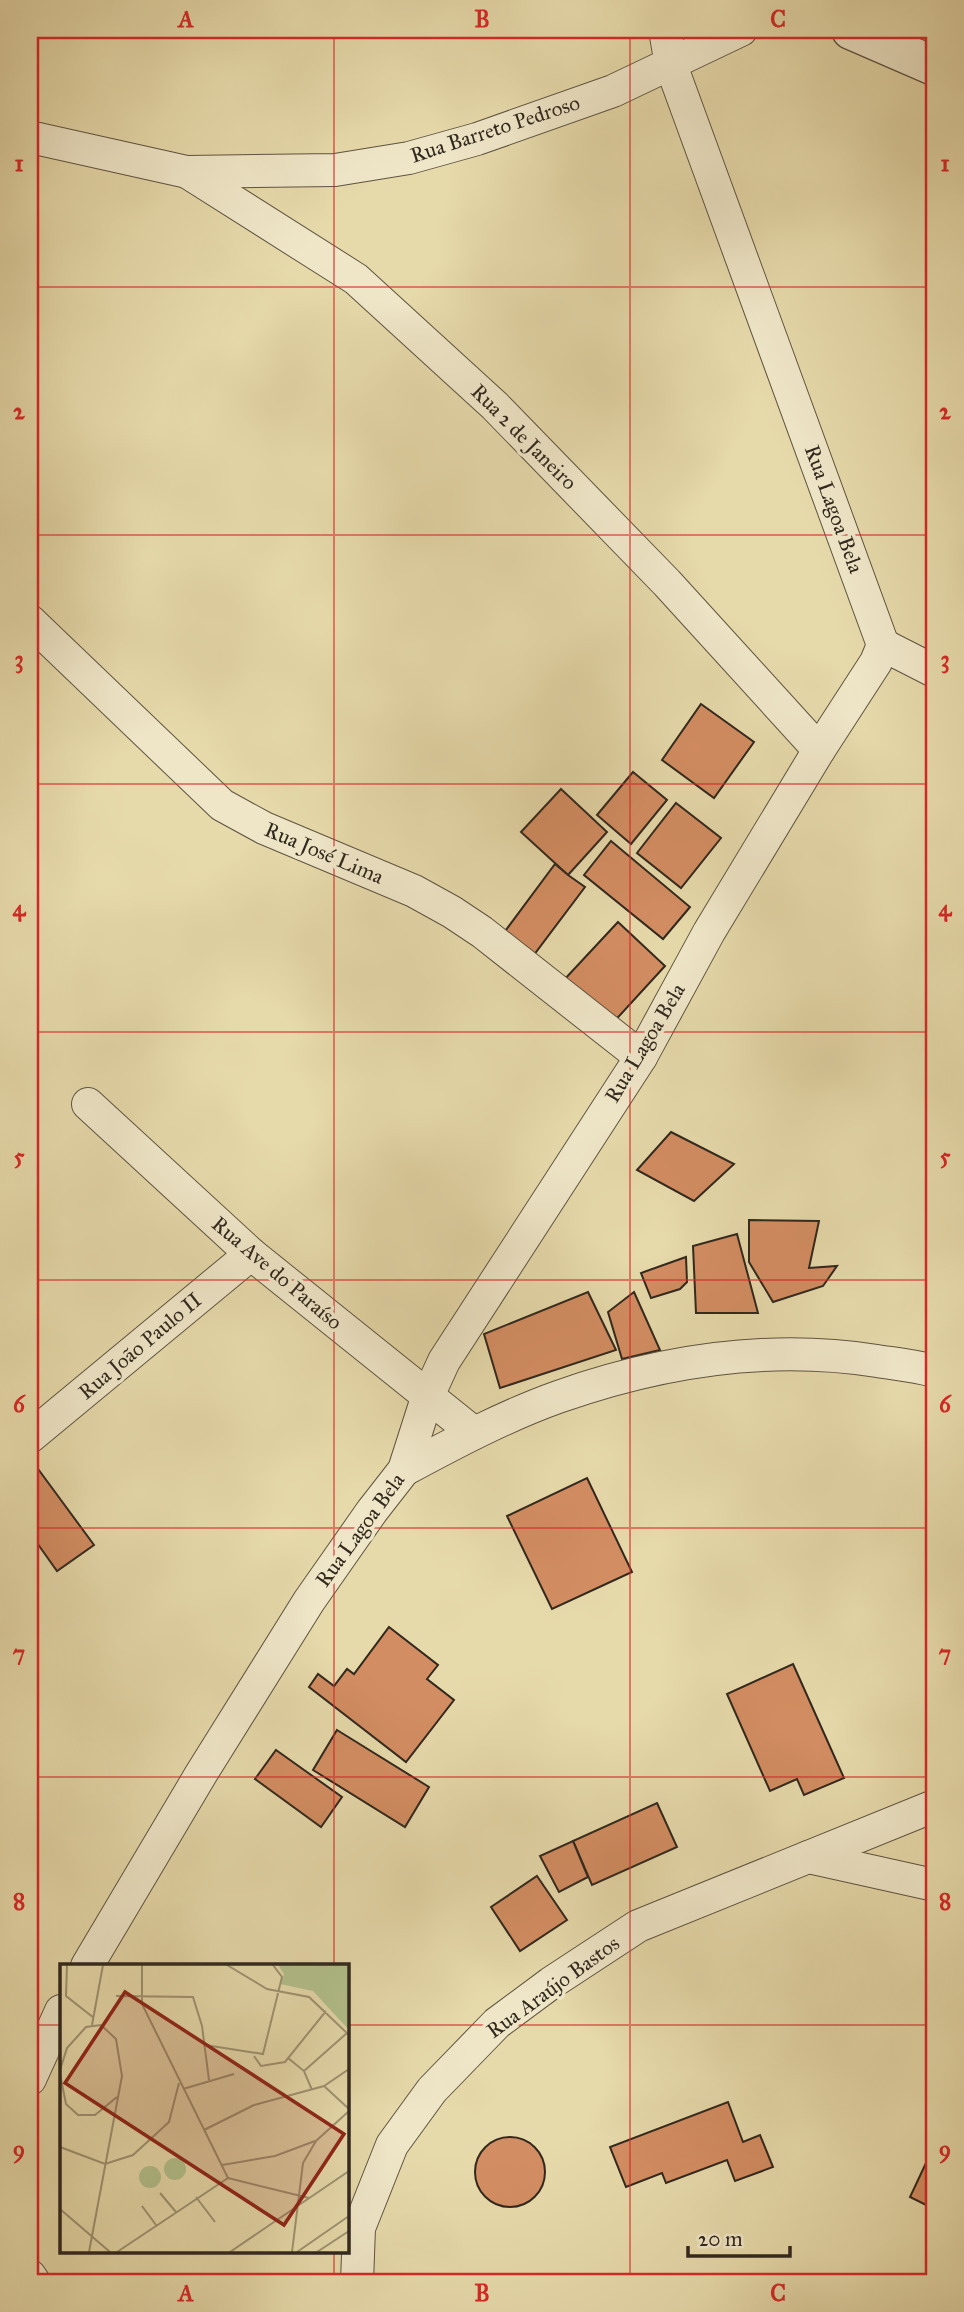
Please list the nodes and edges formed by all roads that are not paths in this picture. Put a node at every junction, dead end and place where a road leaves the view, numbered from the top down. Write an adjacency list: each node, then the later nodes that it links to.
1 (665, 30): 4 (street, Rua Lagoa Bela)
2 (741, 30): 4 (street, Rua Barreto Pedroso)
3 (851, 30): 5 (street)
4 (671, 65): 7 (street, Rua Barreto Pedroso); 9 (street, Rua Lagoa Bela)
5 (934, 66)
6 (30, 137): 7 (street, Rua Barreto Pedroso)
7 (187, 172): 11 (street, Rua 2 de Janeiro)
8 (30, 621): 12 (street, Rua José Lima)
9 (883, 645): 10 (street); 11 (street, Rua Lagoa Bela)
10 (934, 671)
11 (818, 750): 12 (street, Rua Lagoa Bela)
12 (641, 1057): 16 (street, Rua Lagoa Bela)
13 (88, 1104): 14 (street, Rua Ave do Paraíso)
14 (251, 1254): 16 (street, Rua Ave do Paraíso); 18 (street, Rua João Paulo II)
15 (934, 1371): 17 (street)
16 (427, 1398): 17 (street, Rua Ave do Paraíso); 19 (street, Rua Lagoa Bela)
17 (474, 1433): 19 (street)
18 (30, 1437)
19 (404, 1470): 23 (street, Rua Lagoa Bela)
20 (934, 1806): 21 (street, Rua Araújo Bastos)
21 (807, 1857): 22 (street); 28 (street, Rua Araújo Bastos)
22 (934, 1885)
23 (88, 1964)
24 (60, 2013): 25 (street)
25 (30, 2079)
26 (30, 2276): 27 (street)
27 (34, 2282)
28 (357, 2282)

